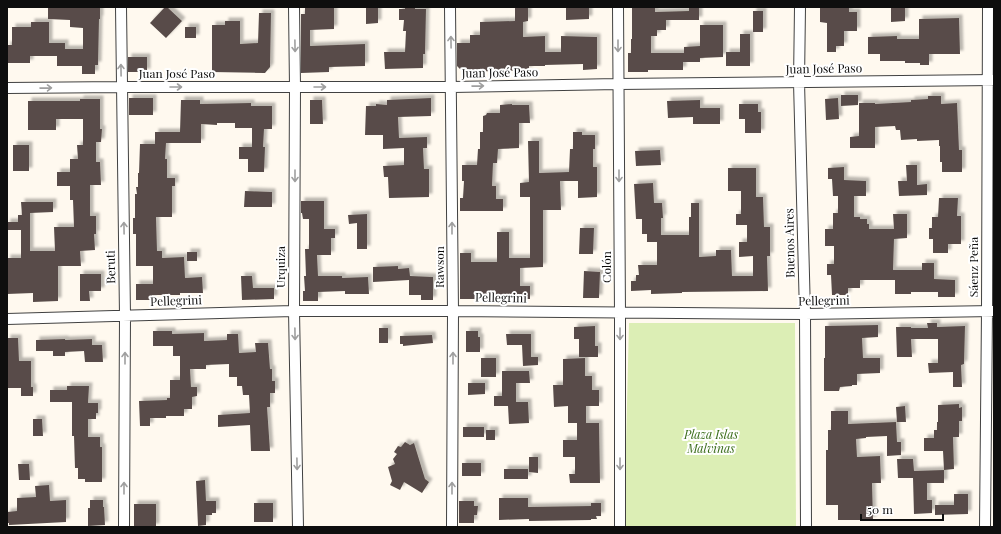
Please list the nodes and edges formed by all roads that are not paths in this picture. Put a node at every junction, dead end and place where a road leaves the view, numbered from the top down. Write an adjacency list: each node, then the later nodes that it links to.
1 (120, 7): 10 (street, Beruti, one-way to 1)
2 (294, 7): 11 (street, Urquiza, one-way to 11)
3 (450, 7): 12 (street, Rawson, one-way to 3)
4 (618, 7): 9 (street, Colón, one-way to 9)
5 (800, 7): 8 (street, Buenos Aires)
6 (988, 7): 7 (street, Sáenz Peña)
7 (991, 80): 8 (street, Juan José Paso); 16 (street, Sáenz Peña)
8 (799, 82): 9 (street, Juan José Paso); 18 (street, Buenos Aires)
9 (618, 84): 12 (street, Juan José Paso, one-way to 9); 17 (street, Colón, one-way to 17)
10 (122, 87): 11 (street, Juan José Paso, one-way to 11); 13 (street, Juan José Paso, one-way to 10); 19 (street, Beruti, one-way to 10)
11 (295, 87): 12 (street, Juan José Paso, one-way to 12); 14 (street, Urquiza, one-way to 14)
12 (452, 87): 15 (street, Rawson, one-way to 12)
13 (7, 88)
14 (294, 310): 15 (street, Pellegrini); 19 (street, Pellegrini); 22 (street, Urquiza, one-way to 22)
15 (453, 311): 17 (street, Pellegrini); 23 (street, Rawson, one-way to 15)
16 (991, 311): 18 (street, Pellegrini); 26 (street, Sáenz Peña)
17 (620, 313): 18 (street, Pellegrini); 24 (street, Colón, one-way to 24)
18 (805, 314): 25 (street, Buenos Aires)
19 (125, 316): 20 (street, Pellegrini); 21 (street, Beruti, one-way to 19)
20 (7, 319)
21 (124, 527)
22 (298, 527)
23 (452, 527)
24 (620, 527)
25 (806, 527)
26 (985, 527)

